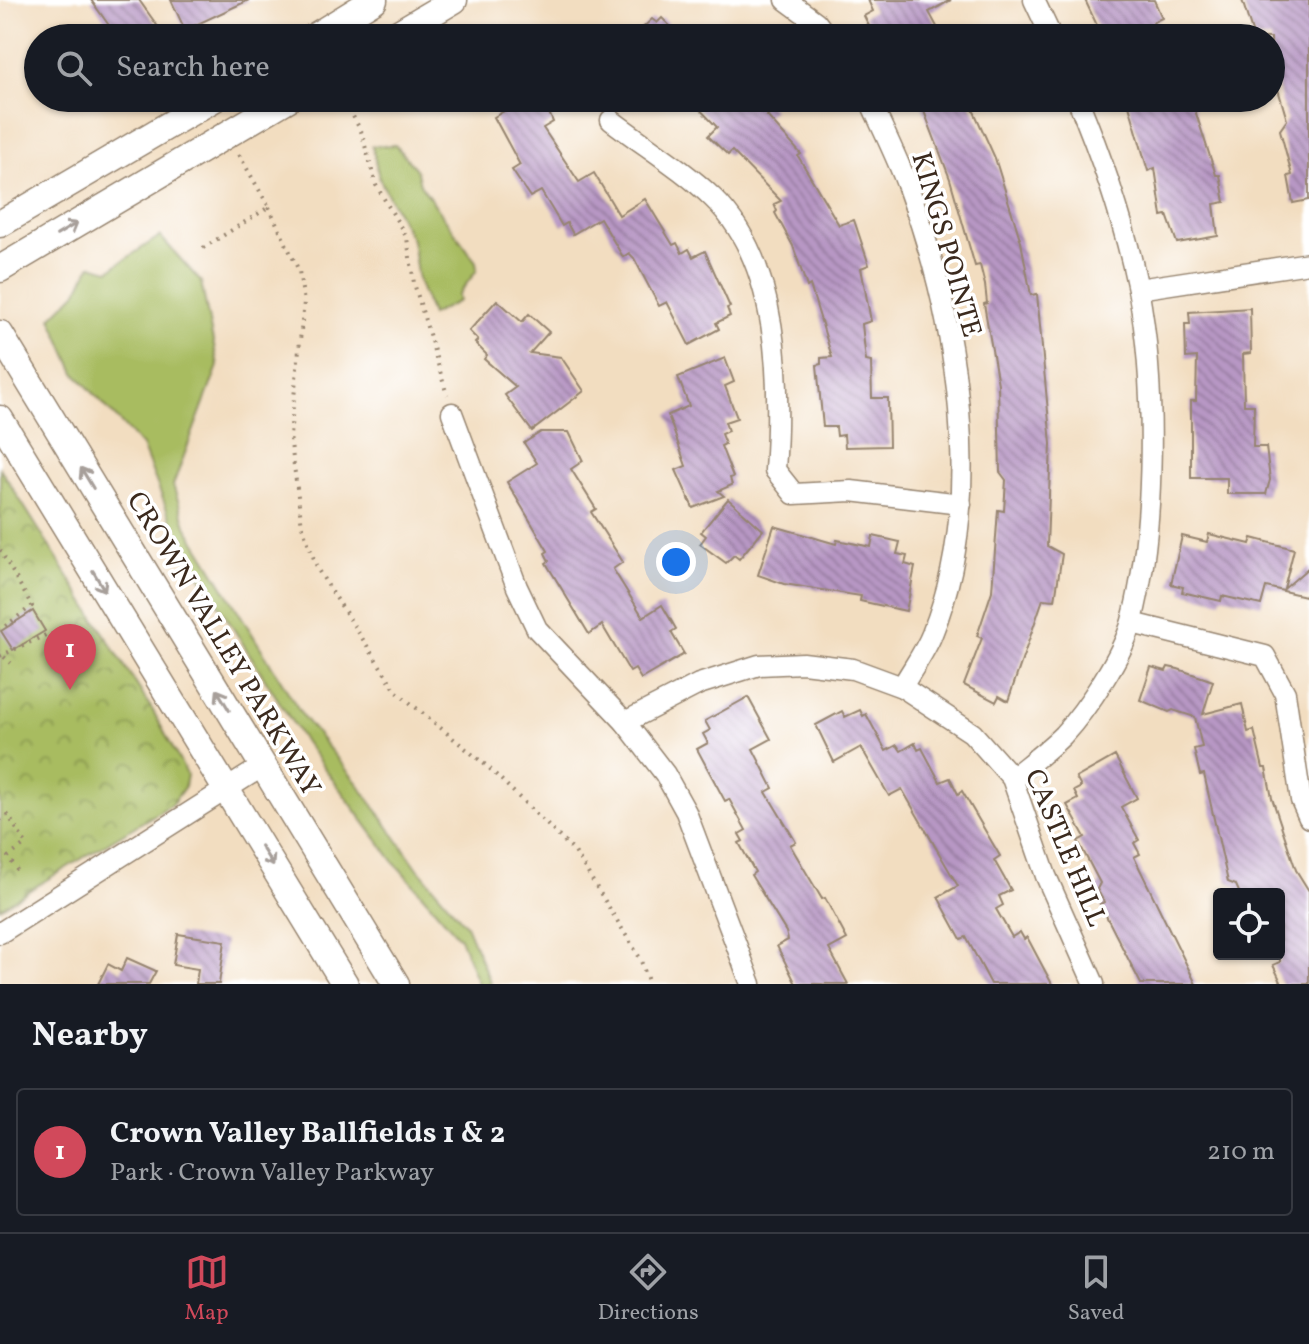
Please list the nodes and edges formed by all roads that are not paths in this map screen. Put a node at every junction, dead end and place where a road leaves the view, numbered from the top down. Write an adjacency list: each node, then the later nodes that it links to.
1 (374, 0): 5 (main road)
2 (454, 0): 6 (main road)
3 (786, 0): 7 (street)
4 (1034, 0): 8 (street)
5 (335, 24)
6 (414, 24)
7 (818, 24)
8 (1045, 24)
9 (191, 112): 14 (main road)
10 (265, 112): 16 (main road, one-way to 10)
11 (875, 112): 21 (street, KINGS POINTE)
12 (1082, 112): 17 (street)
13 (611, 120): 21 (street)
14 (0, 224)
15 (1309, 263): 17 (street)
16 (0, 269)
17 (1138, 289): 22 (street)
18 (0, 334): 25 (main road, CROWN VALLEY PARKWAY, one-way to 18)
19 (452, 413): 24 (street)
20 (0, 419): 27 (main road, one-way to 27)
21 (961, 504): 23 (street, KINGS POINTE)
22 (1132, 623): 26 (street); 28 (street)
23 (902, 687): 24 (street, CASTLE HILL); 26 (street, CASTLE HILL)
24 (625, 722): 32 (street)
25 (263, 766): 27 (street); 31 (main road, CROWN VALLEY PARKWAY)
26 (1012, 778): 33 (street, CASTLE HILL)
27 (226, 790): 29 (street); 30 (main road, one-way to 30)
28 (1309, 818)
29 (0, 933)
30 (345, 984)
31 (396, 984)
32 (751, 984)
33 (1094, 984)

